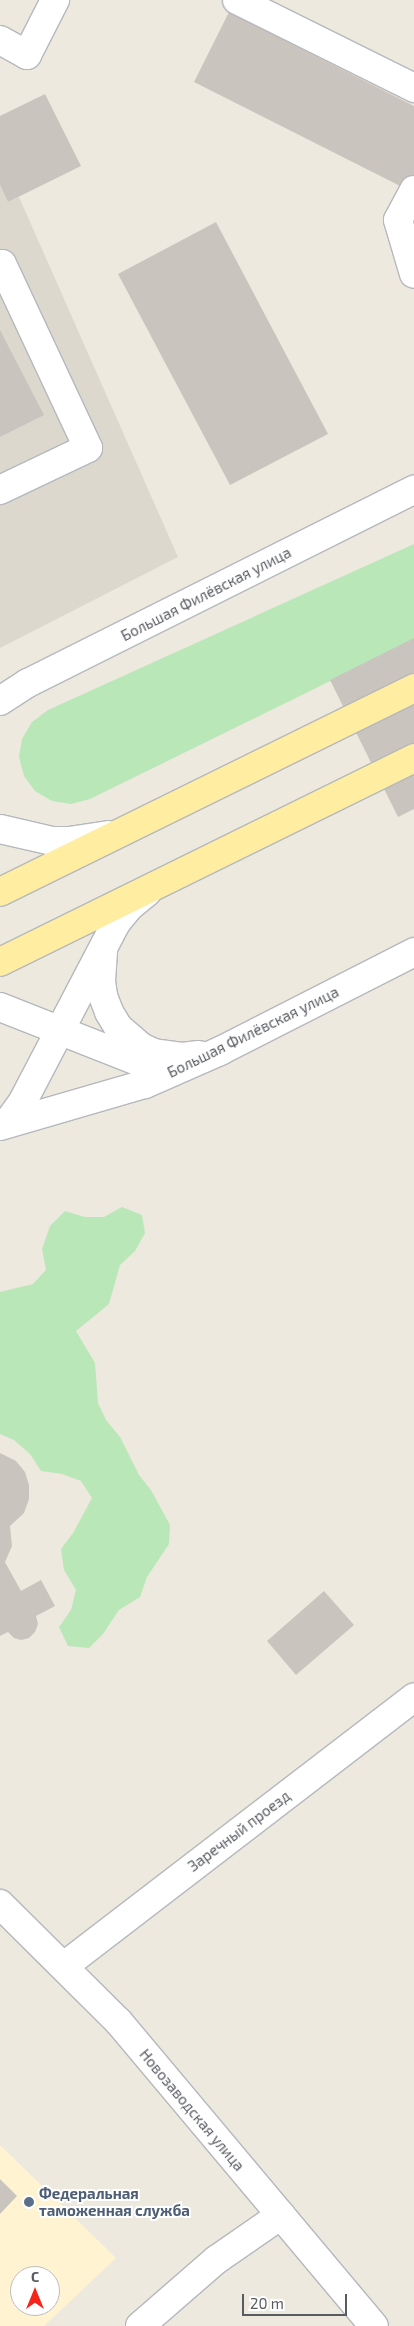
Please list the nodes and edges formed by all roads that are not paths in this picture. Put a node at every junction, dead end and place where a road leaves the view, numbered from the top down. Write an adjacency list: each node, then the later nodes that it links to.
1 (55, 0): 3 (street)
2 (237, 0): 4 (street)
3 (0, 40)
4 (414, 88)
5 (414, 190): 7 (street)
6 (0, 265): 8 (street)
7 (414, 274)
8 (0, 490)
9 (414, 490): 11 (street, Большая Филёвская улица)
10 (414, 688): 15 (main road)
11 (5, 699)
12 (414, 758): 17 (main road)
13 (0, 811): 16 (street)
14 (0, 829): 16 (street)
15 (126, 830): 16 (street); 18 (main road)
16 (36, 837)
17 (153, 886): 19 (street); 21 (main road)
18 (0, 892)
19 (106, 942): 23 (street); 24 (street)
20 (414, 952): 24 (street, Большая Филёвская улица)
21 (0, 962)
22 (0, 1007): 23 (street)
23 (60, 1030): 25 (street); 26 (street)
24 (220, 1051): 25 (street, Большая Филёвская улица)
25 (169, 1073): 26 (street, Большая Филёвская улица)
26 (4, 1124)
27 (414, 1697): 29 (street, Заречный проезд)
28 (0, 1904): 29 (street, Новозаводская улица)
29 (64, 1966): 30 (street, Новозаводская улица)
30 (281, 2216): 31 (street); 32 (street, Новозаводская улица)
31 (140, 2326)
32 (374, 2326)

